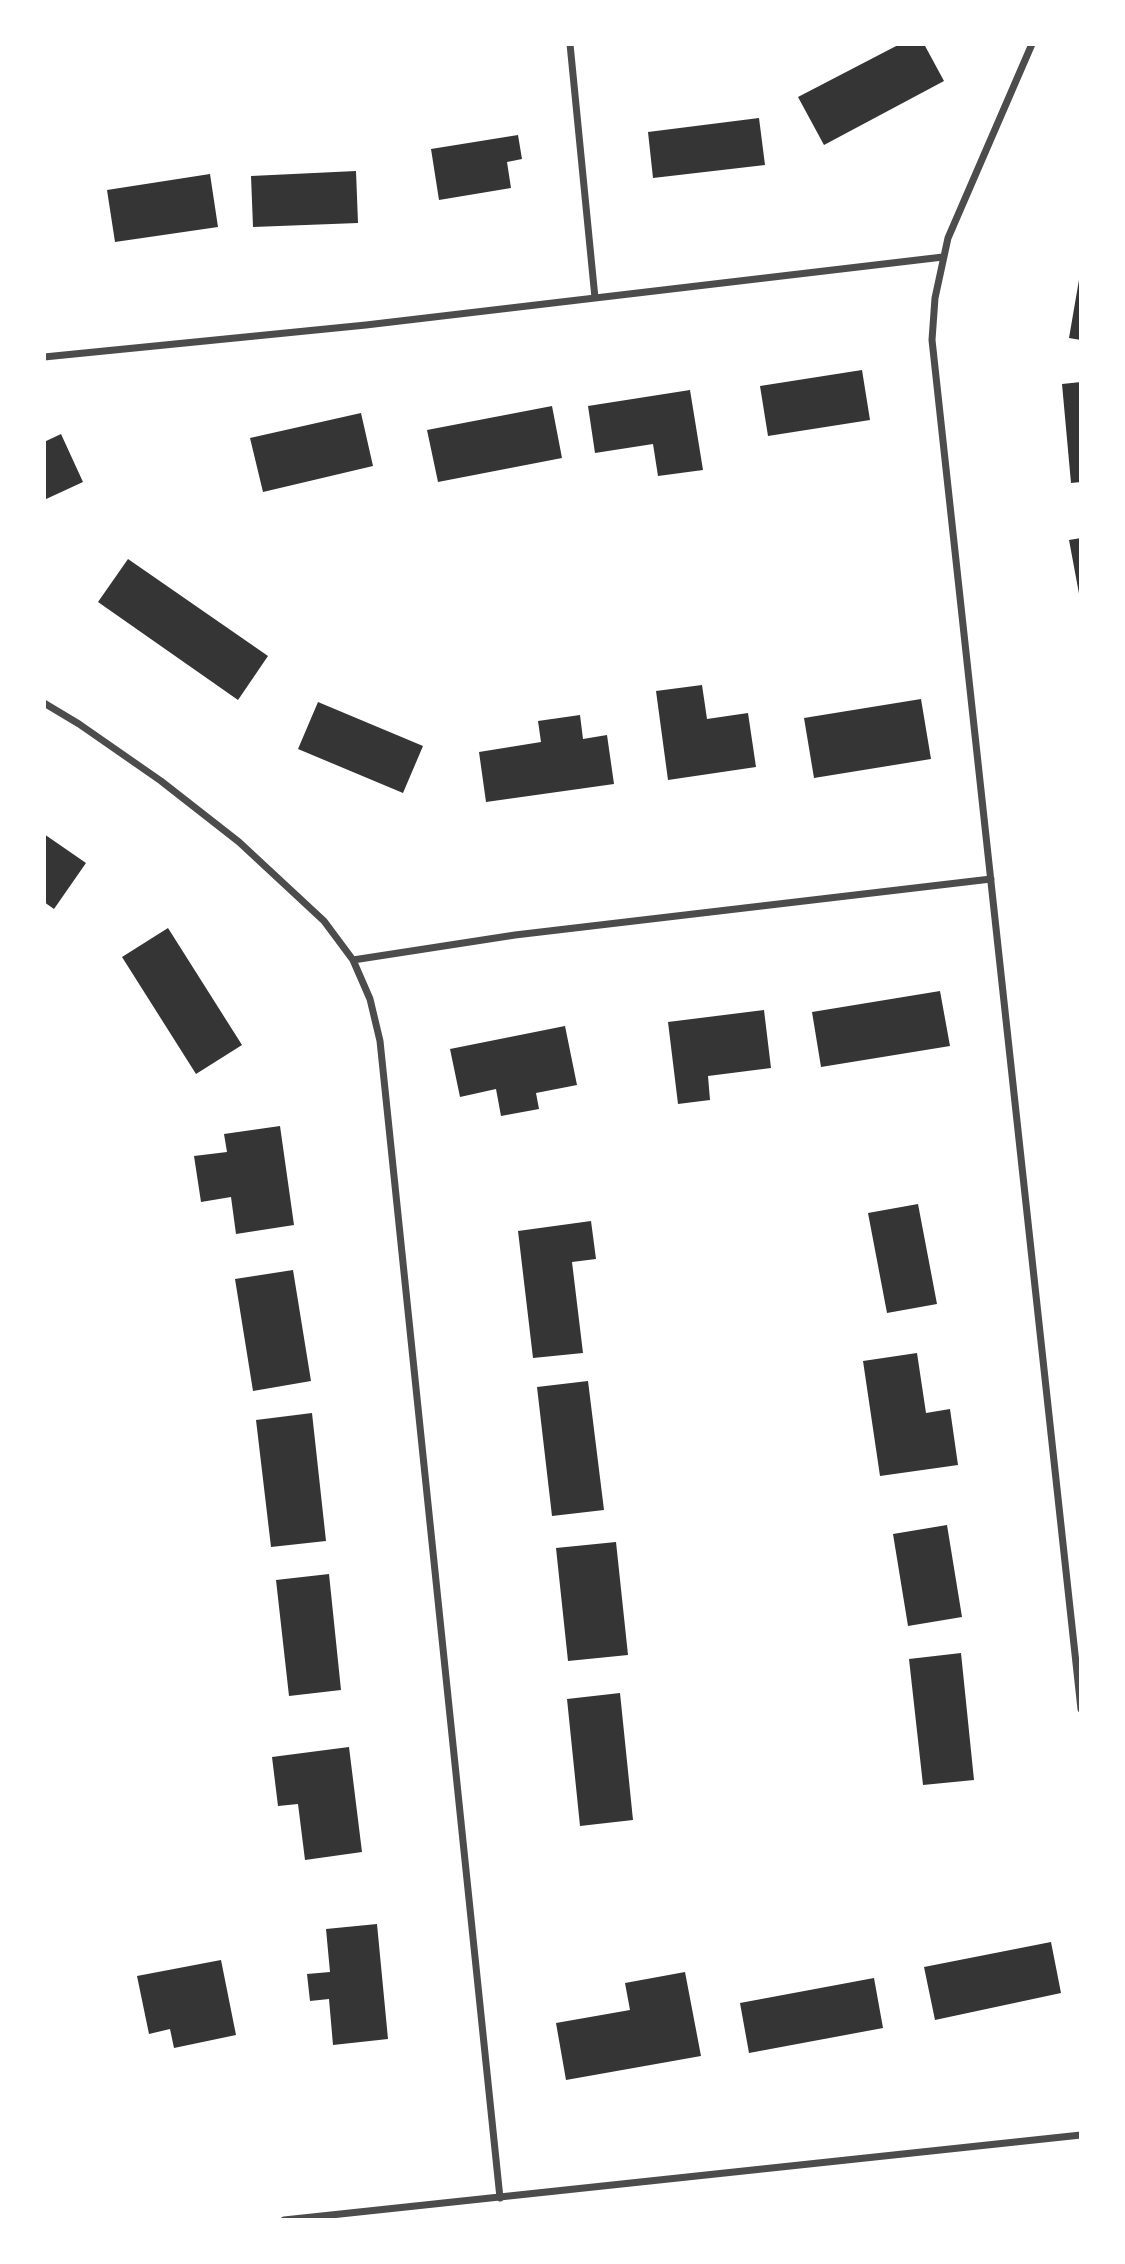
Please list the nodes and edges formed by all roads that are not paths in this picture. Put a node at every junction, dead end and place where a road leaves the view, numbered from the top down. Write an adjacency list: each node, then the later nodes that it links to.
1 (570, 44): 4 (street)
2 (1032, 44): 3 (street)
3 (943, 257): 4 (street); 7 (street)
4 (595, 298): 5 (street)
5 (44, 356)
6 (44, 703): 8 (street)
7 (991, 879): 8 (street); 9 (street)
8 (353, 960): 11 (street)
9 (1081, 1709)
10 (1081, 2135): 11 (street)
11 (500, 2198): 12 (street)
12 (284, 2220)

